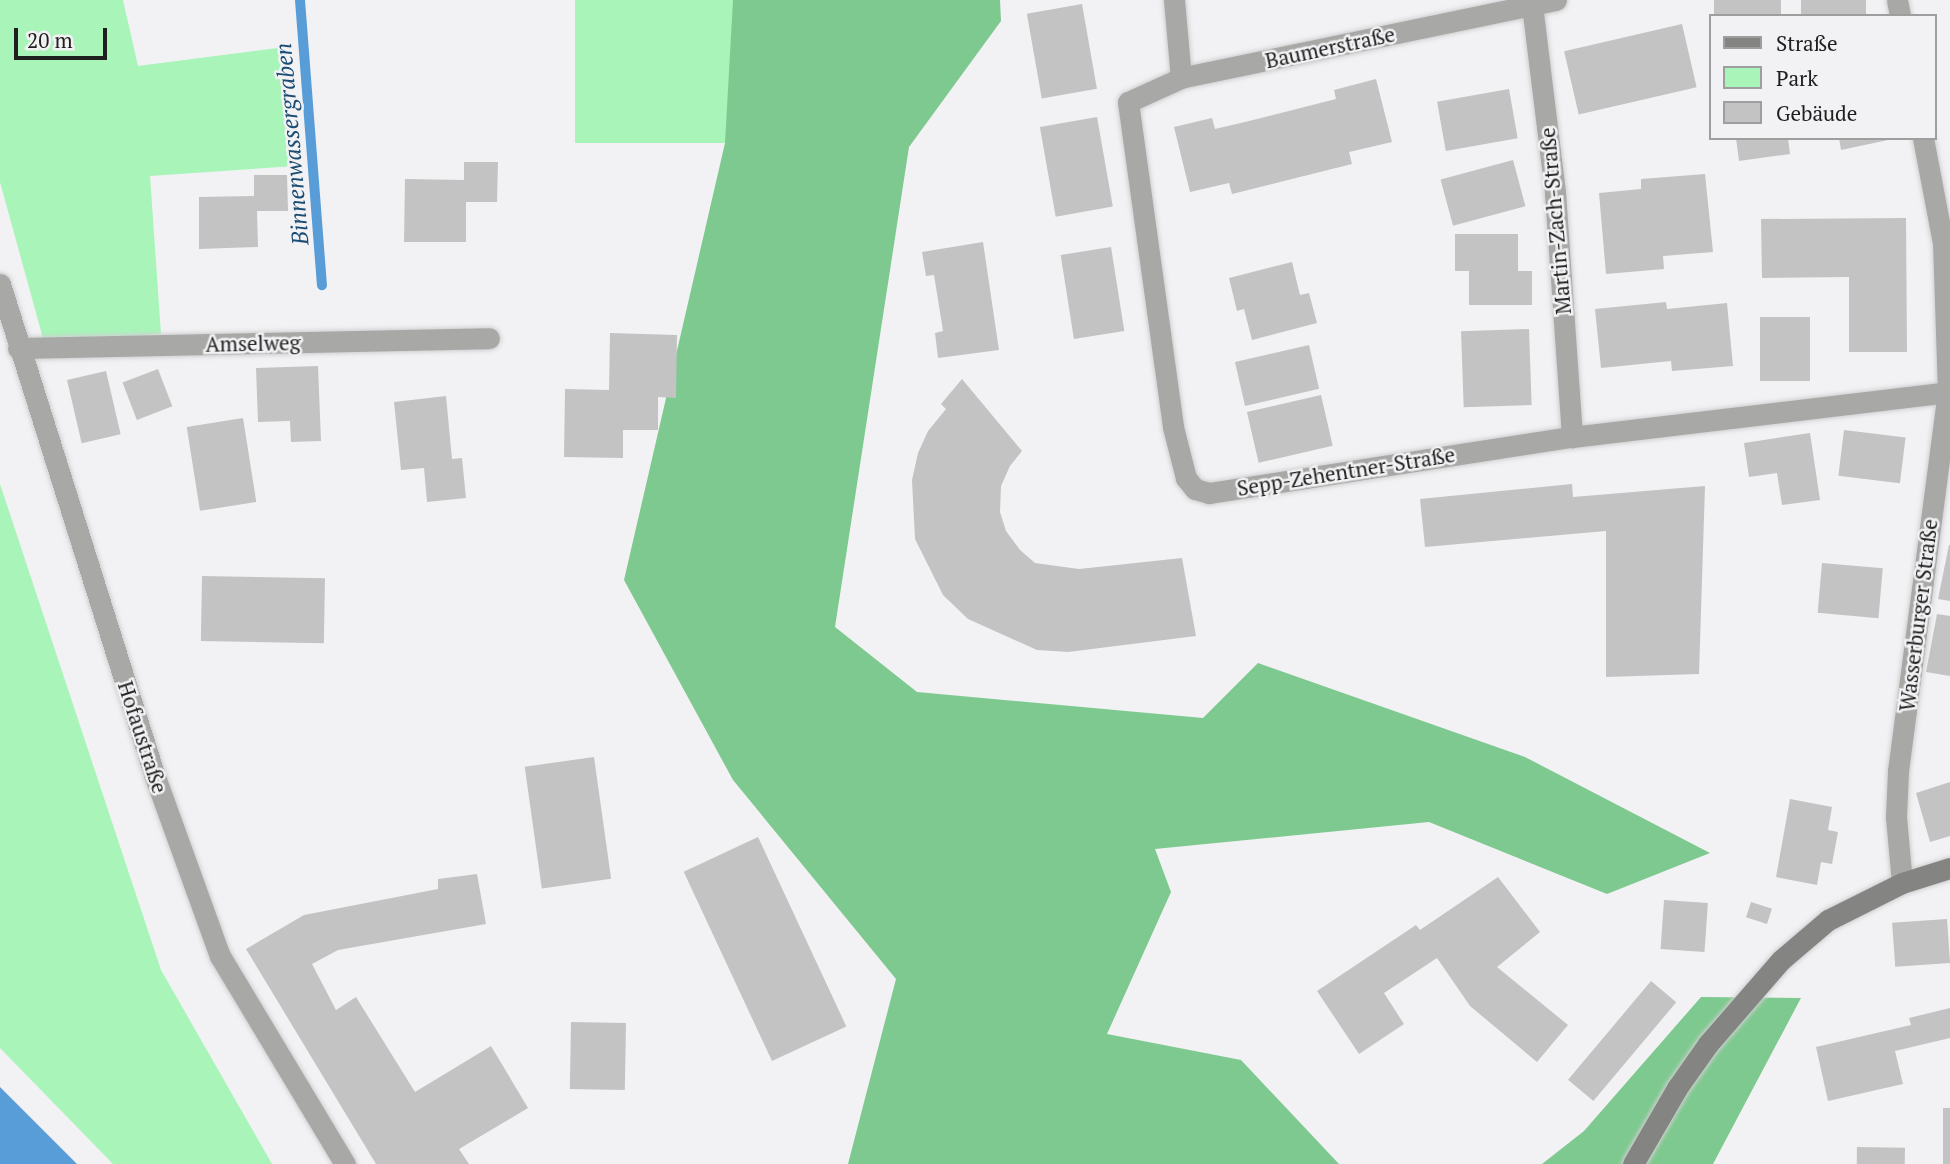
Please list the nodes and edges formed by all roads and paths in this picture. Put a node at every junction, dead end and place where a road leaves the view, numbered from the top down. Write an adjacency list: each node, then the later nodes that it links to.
1 (1174, 0): 4 (street)
2 (1556, 0): 3 (street, Baumerstraße)
3 (1532, 5): 4 (street, Baumerstraße); 10 (street, Martin-Zach-Straße)
4 (1181, 78): 10 (street, Sepp-Zehentner-Straße)
5 (1923, 140): 9 (street, Wasserburger Straße)
6 (0, 284): 8 (street, Hofaustraße)
7 (489, 338): 8 (street, Amselweg)
8 (18, 348): 13 (street, Hofaustraße)
9 (1949, 392): 10 (street, Sepp-Zehentner-Straße); 12 (street, Wasserburger Straße)
10 (1572, 437)
11 (1950, 868): 12 (main road)
12 (1902, 883): 14 (main road)
13 (345, 1164)
14 (1633, 1164)

